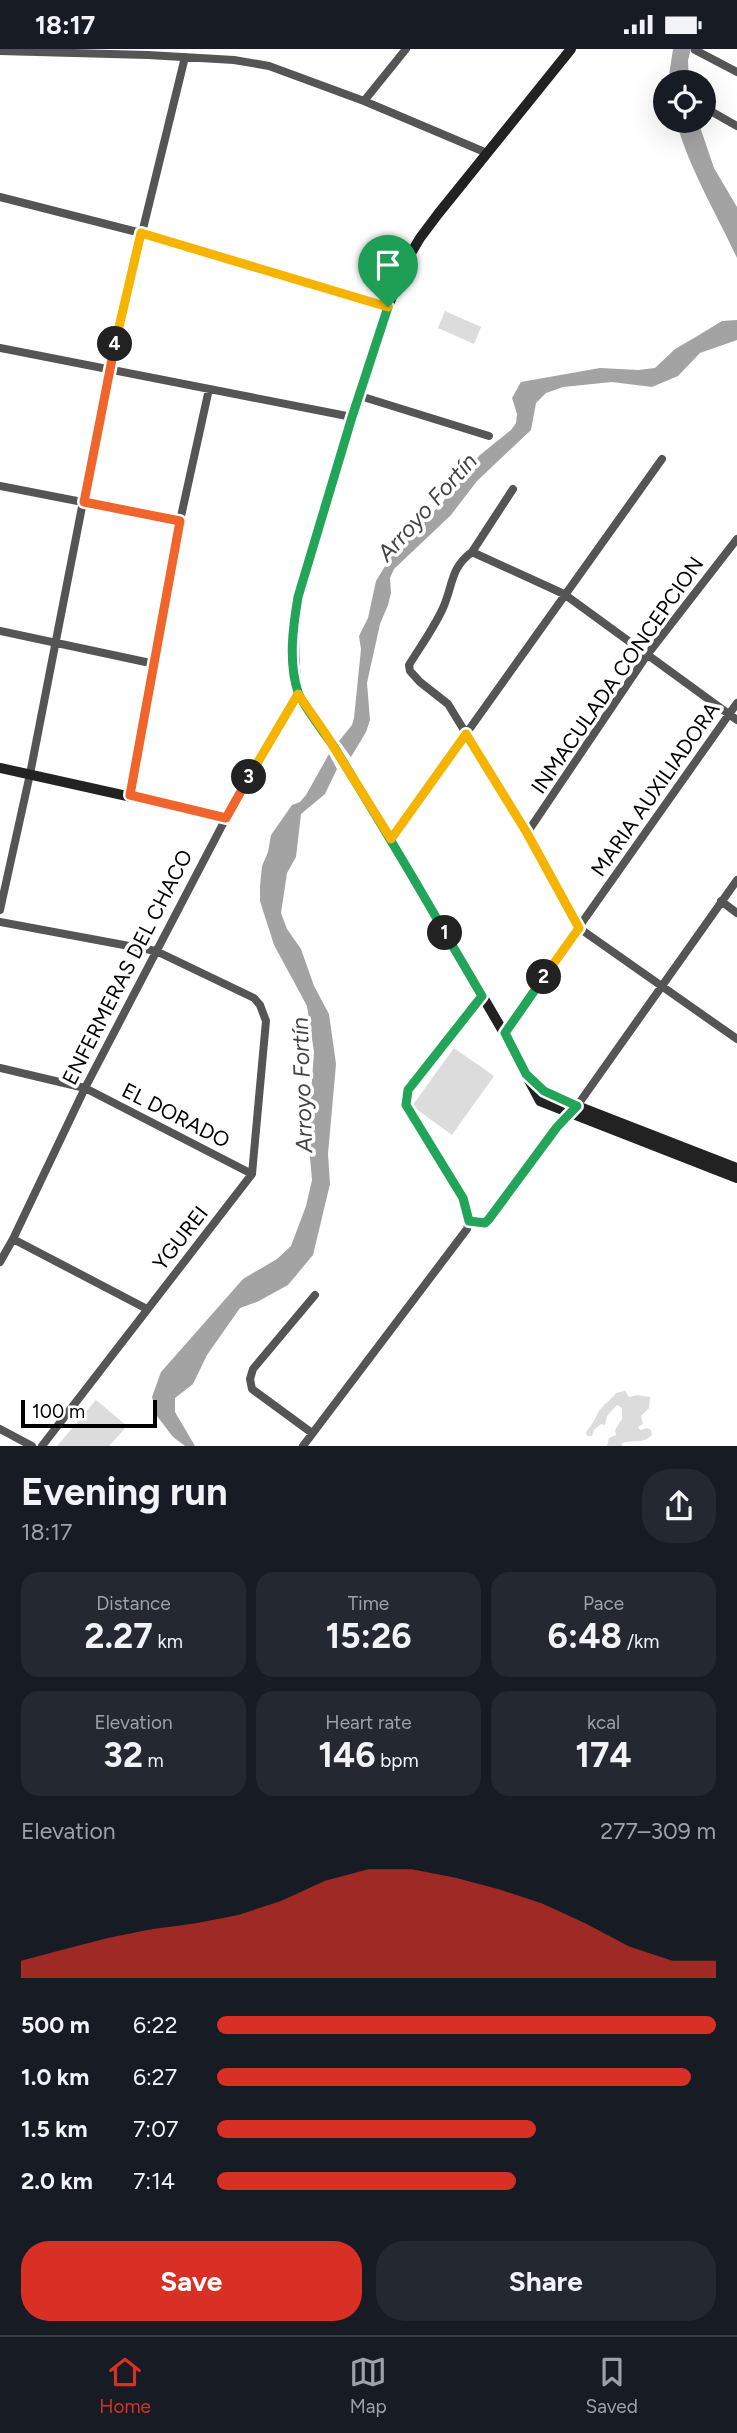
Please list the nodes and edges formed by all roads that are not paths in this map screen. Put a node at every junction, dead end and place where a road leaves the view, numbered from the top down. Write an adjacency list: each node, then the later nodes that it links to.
1 (406, 49): 9 (street)
2 (571, 49): 12 (main road)
3 (3, 50): 5 (street)
4 (695, 50): 8 (street)
5 (109, 52): 6 (street)
6 (149, 52): 7 (street)
7 (185, 57): 9 (street); 14 (street)
8 (737, 72)
9 (364, 101): 12 (street)
10 (716, 114): 11 (street)
11 (737, 126)
12 (487, 153): 15 (main road)
13 (0, 197): 14 (street)
14 (141, 233): 15 (street); 17 (street)
15 (388, 307): 19 (main road)
16 (0, 348): 17 (street)
17 (109, 368): 18 (street); 25 (street)
18 (209, 389): 20 (street); 26 (street)
19 (360, 396): 20 (main road); 21 (street)
20 (352, 417): 34 (main road)
21 (489, 436)
22 (662, 459): 29 (street)
23 (0, 486): 25 (street)
24 (513, 489): 28 (street)
25 (84, 502): 26 (street); 31 (street)
26 (180, 521): 33 (street)
27 (737, 538): 32 (street, INMACULADA CONCEPCION)
28 (472, 552): 29 (street); 38 (street)
29 (565, 594): 32 (street); 38 (street)
30 (0, 631): 31 (street)
31 (56, 642): 33 (street); 40 (street)
32 (648, 655): 36 (street); 43 (street, INMACULADA CONCEPCION)
33 (155, 664): 41 (street)
34 (298, 694): 42 (main road, ENFERMERAS DEL CHACO); 44 (main road)
35 (737, 703): 36 (street, MARIA AUXILIADORA)
36 (729, 714): 37 (street); 50 (street, MARIA AUXILIADORA)
37 (737, 720)
38 (466, 734): 43 (street); 44 (street)
39 (0, 768): 40 (main road)
40 (30, 774): 41 (main road); 47 (street)
41 (130, 795): 42 (main road)
42 (226, 818): 51 (street, ENFERMERAS DEL CHACO)
43 (527, 833): 50 (street)
44 (391, 839): 53 (main road)
45 (737, 880): 46 (street)
46 (722, 901): 48 (street); 52 (street)
47 (0, 910)
48 (737, 913)
49 (0, 922): 51 (street)
50 (579, 928): 52 (street); 54 (street, MARIA AUXILIADORA)
51 (156, 951): 58 (street, ENFERMERAS DEL CHACO); 61 (street)
52 (662, 988): 55 (street); 59 (street)
53 (482, 996): 54 (main road); 63 (street)
54 (505, 1033): 57 (main road)
55 (737, 1039)
56 (0, 1067): 58 (street, EL DORADO)
57 (526, 1074): 59 (main road); 59 (main road)
58 (85, 1088): 61 (street, EL DORADO); 64 (street, ENFERMERAS DEL CHACO)
59 (574, 1109): 60 (main road); 62 (main road); 63 (street)
60 (737, 1168)
61 (252, 1174): 67 (street, YGUREI)
62 (737, 1178)
63 (469, 1221): 69 (street)
64 (13, 1239): 65 (street, ENFERMERAS DEL CHACO); 67 (street)
65 (0, 1262)
66 (316, 1295): 69 (street)
67 (146, 1308): 71 (street, YGUREI)
68 (0, 1429): 70 (street)
69 (312, 1433): 72 (street)
70 (32, 1446)
71 (42, 1446)
72 (303, 1446)

